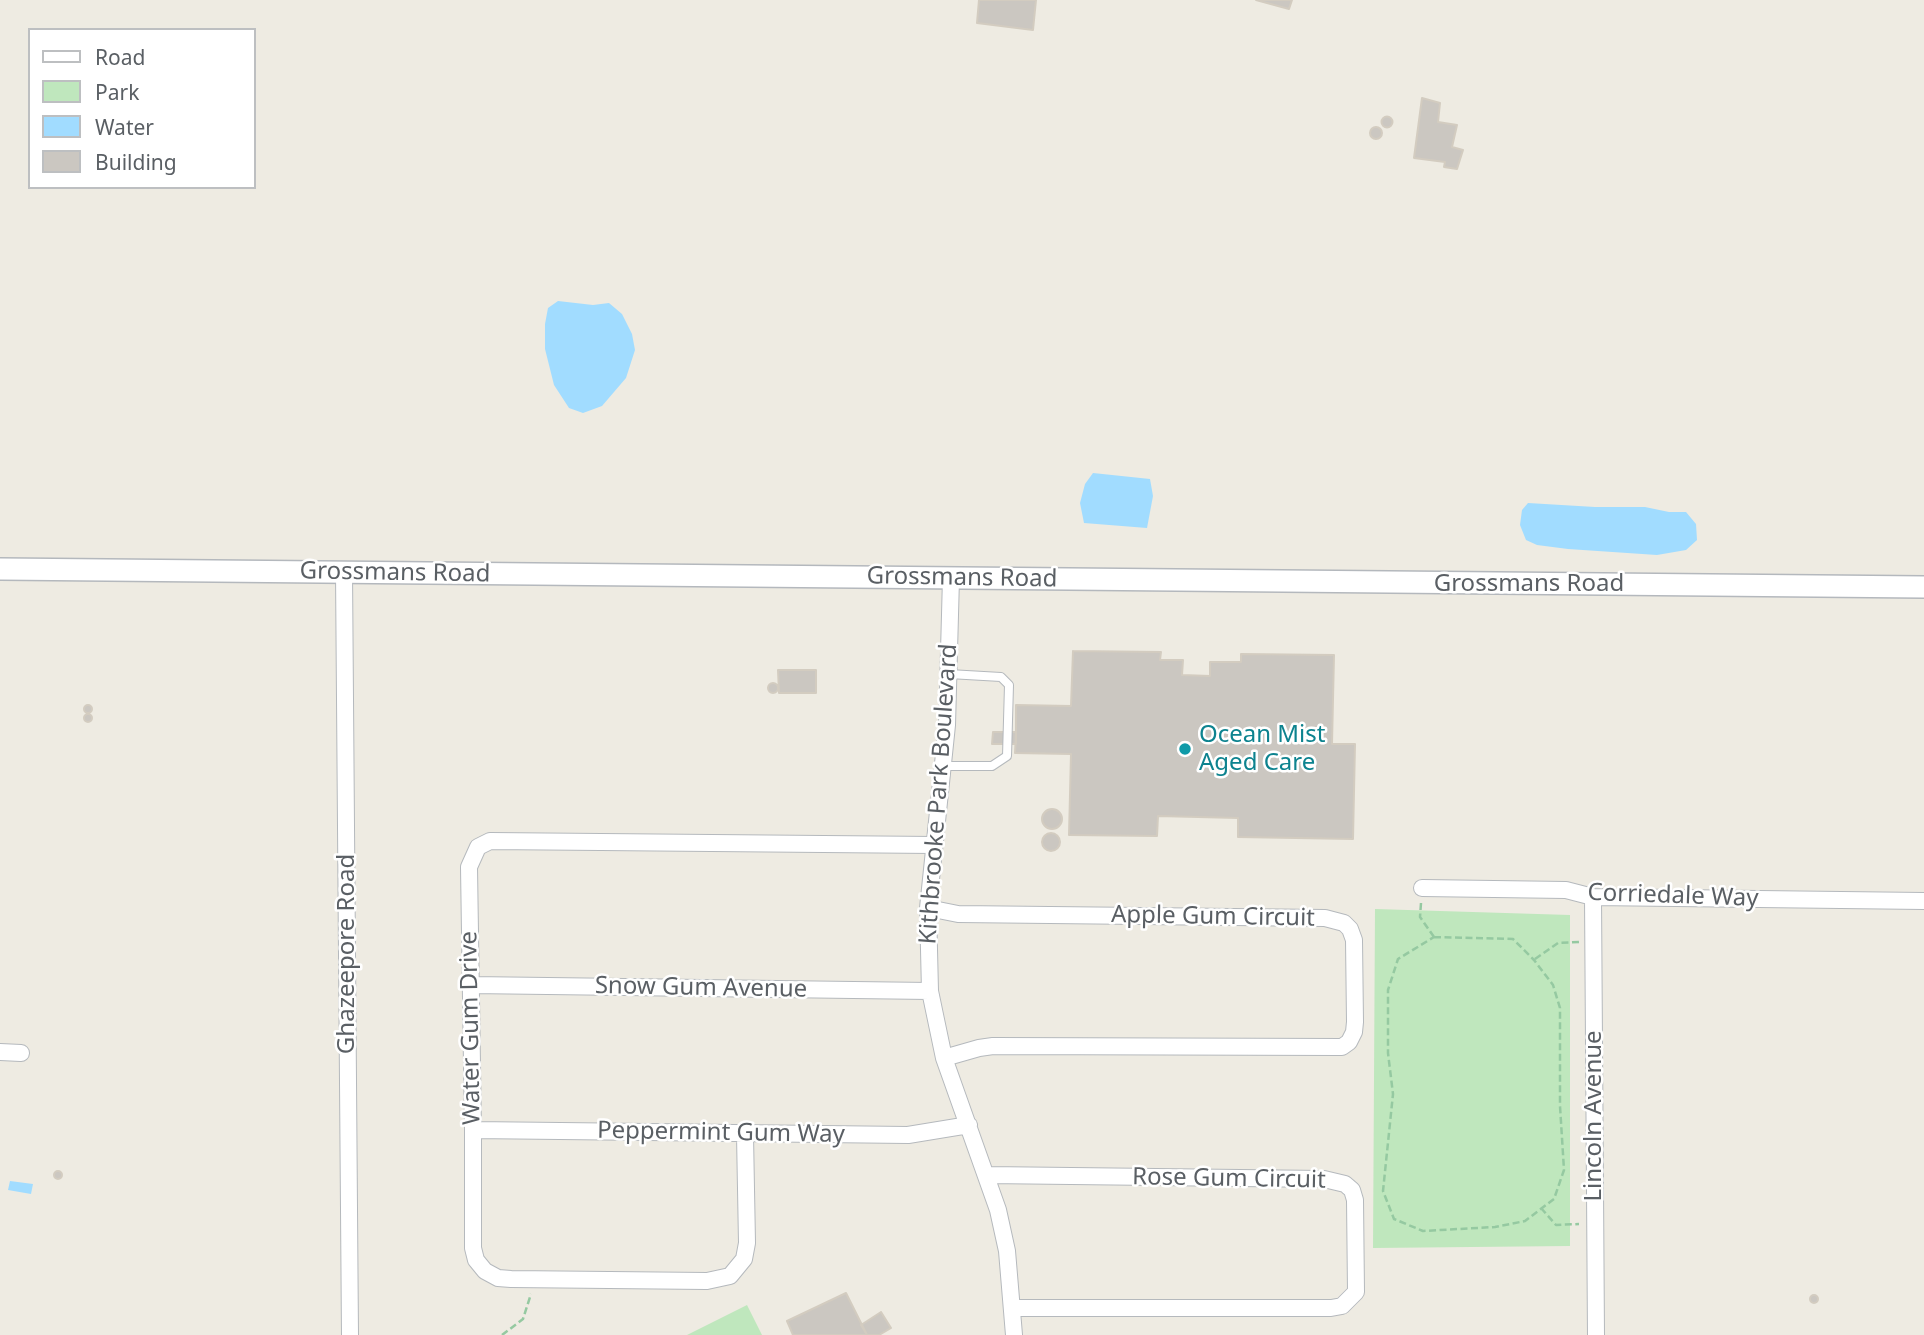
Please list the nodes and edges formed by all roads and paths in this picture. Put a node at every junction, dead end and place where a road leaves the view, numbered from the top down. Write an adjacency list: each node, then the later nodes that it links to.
1 (0, 569): 2 (street, Grossmans Road)
2 (344, 572): 3 (street, Grossmans Road); 28 (street, Ghazeepore Road)
3 (951, 578): 4 (street, Grossmans Road); 5 (street, Kithbrooke Park Boulevard)
4 (1924, 587)
5 (949, 674): 6 (street, Kithbrooke Park Boulevard); 6 (lane)
6 (942, 766): 7 (street, Kithbrooke Park Boulevard)
7 (934, 845): 11 (street, Kithbrooke Park Boulevard); 15 (street, Water Gum Drive)
8 (1422, 888): 9 (street, Corriedale Way); 12 (path)
9 (1593, 897): 10 (street, Corriedale Way); 13 (street, Lincoln Avenue)
10 (1924, 901)
11 (928, 908): 16 (street, Kithbrooke Park Boulevard); 19 (street, Apple Gum Circuit)
12 (1434, 937): 14 (path); 24 (path)
13 (1593, 941): 14 (path); 25 (street, Lincoln Avenue)
14 (1534, 960): 24 (path)
15 (471, 985): 16 (street, Snow Gum Avenue); 21 (street, Water Gum Drive)
16 (930, 991): 19 (street, Kithbrooke Park Boulevard)
17 (0, 1052): 18 (street)
18 (21, 1053)
19 (944, 1058): 20 (street, Kithbrooke Park Boulevard)
20 (969, 1125): 22 (street, Peppermint Gum Way); 23 (street, Kithbrooke Park Boulevard)
21 (473, 1130): 22 (street, Peppermint Gum Way); 26 (street, Water Gum Drive)
22 (746, 1135): 26 (street, Water Gum Drive)
23 (987, 1175): 27 (street, Kithbrooke Park Boulevard); 27 (street, Rose Gum Circuit)
24 (1541, 1208): 25 (path)
25 (1594, 1224): 31 (street, Lincoln Avenue)
26 (531, 1279): 29 (path)
27 (1013, 1308): 30 (street, Kithbrooke Park Boulevard)
28 (350, 1335)
29 (502, 1335)
30 (1014, 1335)
31 (1596, 1335)

